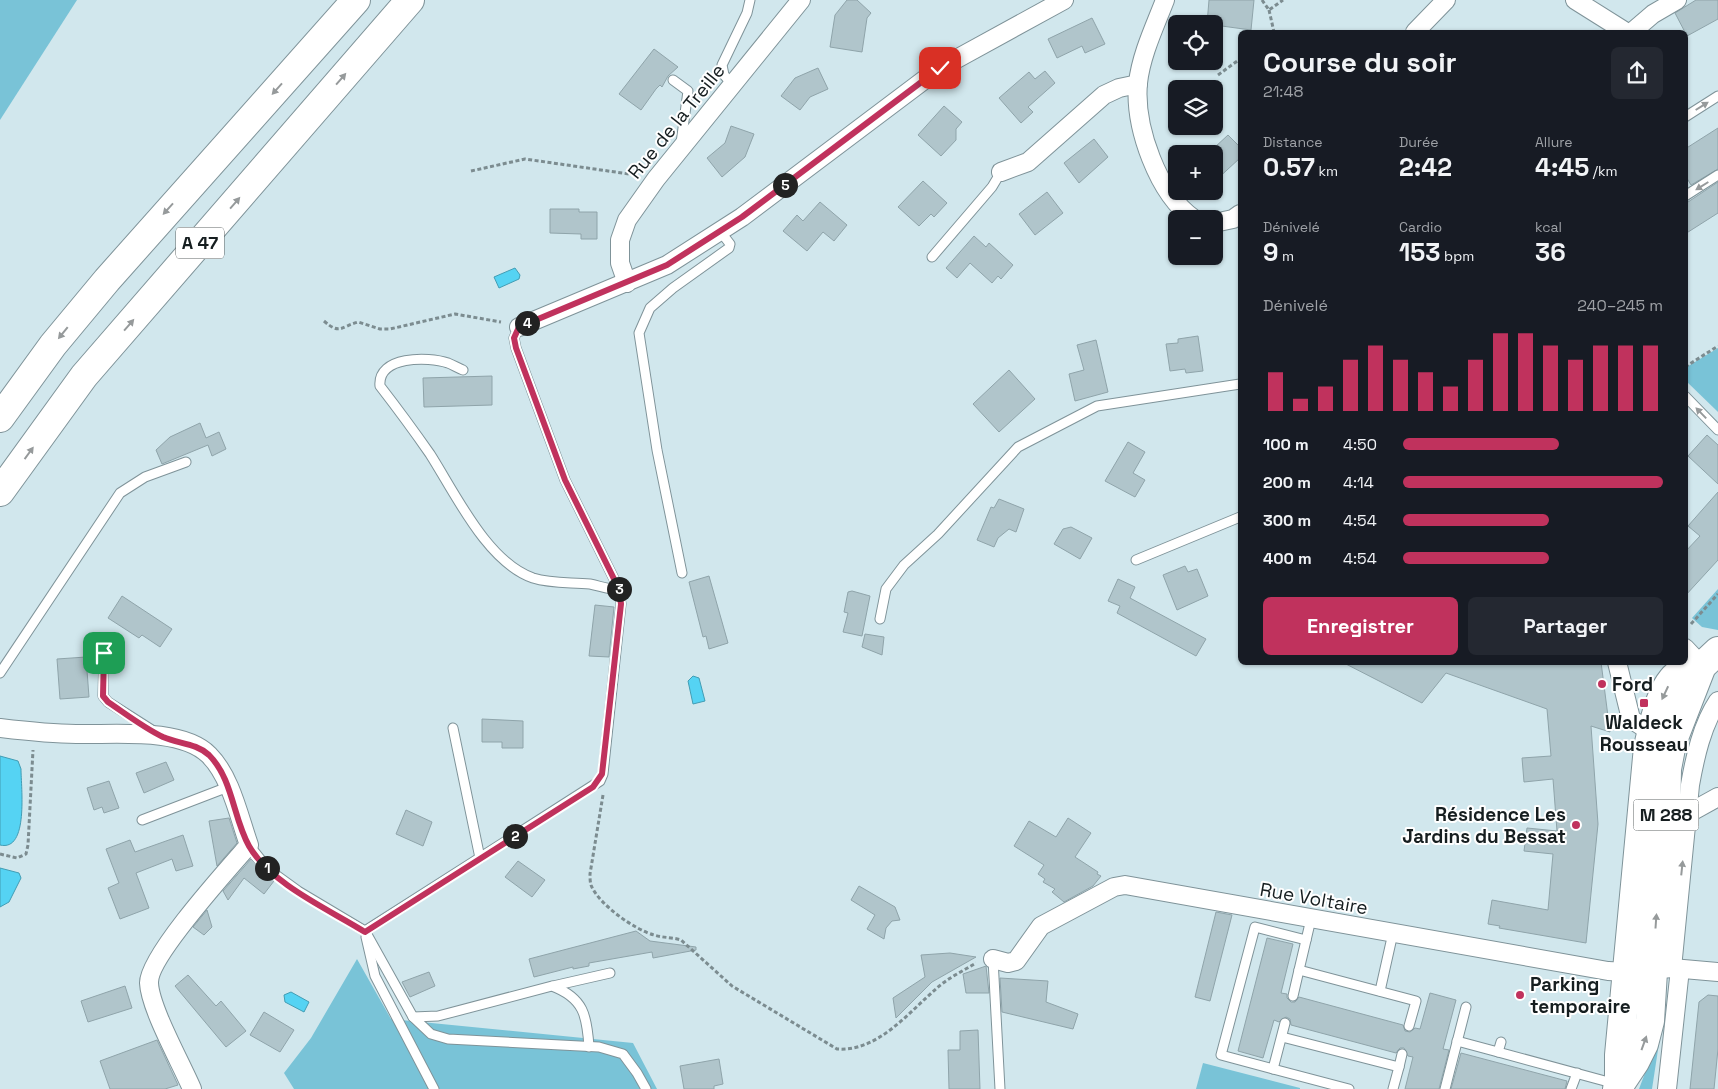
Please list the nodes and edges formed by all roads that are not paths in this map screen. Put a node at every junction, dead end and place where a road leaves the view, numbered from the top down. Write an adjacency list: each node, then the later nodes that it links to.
1 (356, 0): 32 (main road, A 47, one-way to 32)
2 (410, 0): 35 (main road, A 47, one-way to 2)
3 (750, 0): 14 (lane)
4 (801, 0): 14 (street, Rue de la Treille)
5 (1064, 0): 25 (street)
6 (1164, 0): 15 (street)
7 (1446, 0): 10 (street)
8 (1576, 0): 11 (street)
9 (1677, 0): 12 (street)
10 (1417, 30)
11 (1623, 30)
12 (1634, 30)
13 (674, 80): 18 (lane)
14 (732, 84): 18 (street, Rue de la Treille)
15 (1138, 84): 19 (street); 22 (street)
16 (1718, 96): 17 (lane, one-way to 16)
17 (1688, 115)
18 (681, 148): 27 (street, Rue de la Treille)
19 (1001, 172): 26 (lane)
20 (1718, 175): 21 (lane, one-way to 21)
21 (1688, 194)
22 (1180, 210)
23 (1238, 215): 24 (street)
24 (1223, 221)
25 (720, 231): 27 (street); 38 (lane)
26 (932, 257)
27 (627, 283): 28 (street)
28 (519, 327): 39 (lane)
29 (462, 370): 39 (lane)
30 (1238, 384): 40 (lane)
31 (1688, 399): 33 (lane, one-way to 31)
32 (0, 418)
33 (1718, 430)
34 (186, 462): 44 (lane)
35 (0, 492)
36 (1238, 518): 37 (lane)
37 (1136, 560)
38 (682, 573)
39 (619, 589): 55 (lane)
40 (880, 619)
41 (110, 643): 49 (lane)
42 (1702, 655): 48 (main road, M 288, one-way to 48); 53 (main road, M 288)
43 (1618, 665): 48 (street)
44 (0, 673)
45 (1718, 701): 53 (street)
46 (0, 728): 49 (street)
47 (453, 728): 55 (lane)
48 (1652, 733): 63 (main road, M 288)
49 (164, 737): 50 (street)
50 (228, 787): 52 (lane); 54 (street)
51 (1718, 797): 53 (street)
52 (142, 820)
53 (1676, 820): 61 (main road, M 288, one-way to 53)
54 (249, 845): 57 (lane); 83 (street)
55 (480, 858): 57 (lane)
56 (1312, 919): 58 (street, Rue Voltaire); 59 (lane); 60 (street, Rue Voltaire)
57 (365, 932): 70 (lane); 84 (lane)
58 (1392, 933): 63 (street, Rue Voltaire); 67 (lane)
59 (1306, 940): 62 (lane); 80 (lane)
60 (993, 959): 86 (lane)
61 (1669, 969): 63 (street, Rue Voltaire); 64 (street, Rue Voltaire); 82 (main road, M 288, one-way to 61); 91 (street)
62 (1299, 970): 67 (lane); 68 (lane)
63 (1627, 972): 82 (main road, M 288)
64 (1718, 972)
65 (610, 973): 66 (lane)
66 (552, 986): 70 (lane); 76 (lane)
67 (1380, 991): 72 (lane)
68 (1293, 996)
69 (1466, 1007): 74 (lane)
70 (413, 1016): 76 (lane)
71 (1286, 1023): 73 (lane)
72 (1409, 1026)
73 (1282, 1037): 79 (lane); 80 (lane)
74 (1457, 1041): 77 (lane); 89 (lane)
75 (1501, 1042): 77 (lane)
76 (589, 1047): 85 (lane)
77 (1498, 1052): 81 (lane)
78 (1402, 1054): 79 (lane)
79 (1398, 1067): 88 (lane)
80 (1273, 1069): 87 (lane)
81 (1577, 1074): 82 (lane); 90 (lane)
82 (1618, 1087)
83 (192, 1089)
84 (434, 1089)
85 (646, 1089)
86 (1000, 1089)
87 (1348, 1089)
88 (1393, 1089)
89 (1445, 1089)
90 (1571, 1089)
91 (1667, 1089)

